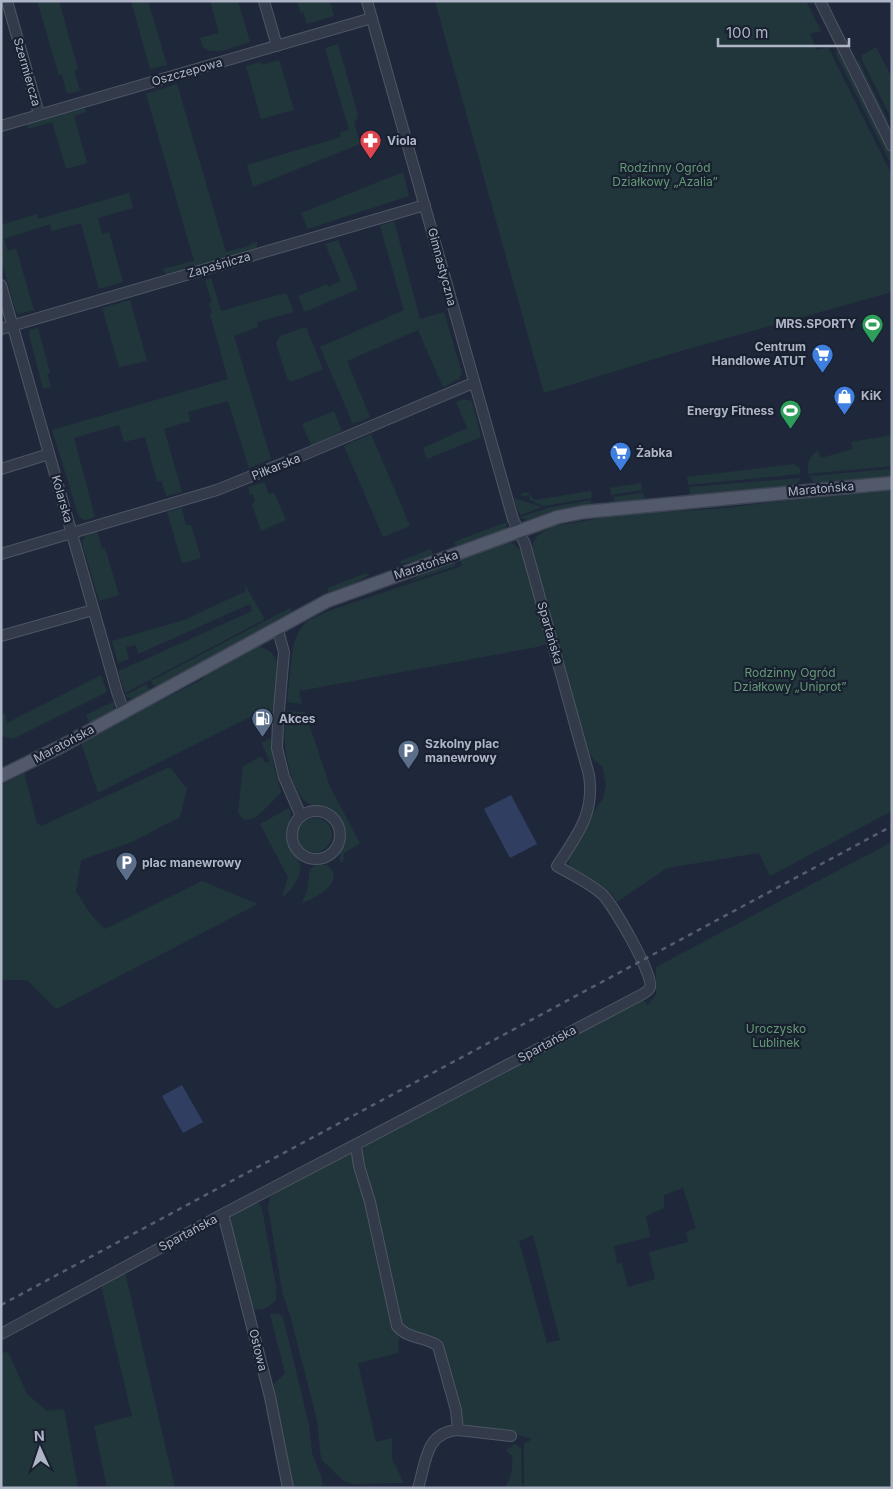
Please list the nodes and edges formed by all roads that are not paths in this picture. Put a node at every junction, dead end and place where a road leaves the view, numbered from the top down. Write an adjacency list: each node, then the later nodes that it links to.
1 (7, 1): 7 (street, Szermiercza)
2 (264, 1): 6 (street)
3 (368, 1): 5 (street, Gimnastyczna)
4 (820, 1): 9 (street)
5 (372, 18): 6 (street, Oszczepowa); 10 (street, Gimnastyczna)
6 (277, 46): 7 (street, Oszczepowa)
7 (39, 114): 8 (street, Oszczepowa)
8 (1, 126)
9 (892, 146)
10 (425, 205): 12 (street, Zapaśnicza); 14 (street, Gimnastyczna)
11 (1, 285): 12 (street, Kolarska)
12 (13, 325): 13 (street, Zapaśnicza); 15 (street, Kolarska)
13 (1, 329)
14 (474, 382): 18 (street, Gimnastyczna); 19 (street, Piłkarska)
15 (49, 454): 16 (street); 19 (street, Kolarska)
16 (1, 469)
17 (892, 483): 18 (main road, Maratońska)
18 (519, 532): 20 (street, Gimnastyczna); 23 (main road, Maratońska)
19 (72, 533): 21 (street, Piłkarska); 22 (street, Kolarska)
20 (525, 544): 28 (street, Spartańska)
21 (1, 554)
22 (93, 610): 24 (street); 25 (street, Kolarska)
23 (278, 627): 25 (main road, Maratońska); 27 (street)
24 (1, 636)
25 (124, 712): 26 (main road, Maratońska)
26 (1, 776)
27 (301, 816): 27 (street)
28 (356, 1146): 29 (street, Spartańska); 31 (street)
29 (223, 1214): 30 (street, Spartańska); 33 (street, Ostowa)
30 (1, 1334)
31 (458, 1430): 32 (street); 34 (street)
32 (512, 1436)
33 (288, 1488)
34 (418, 1488)

